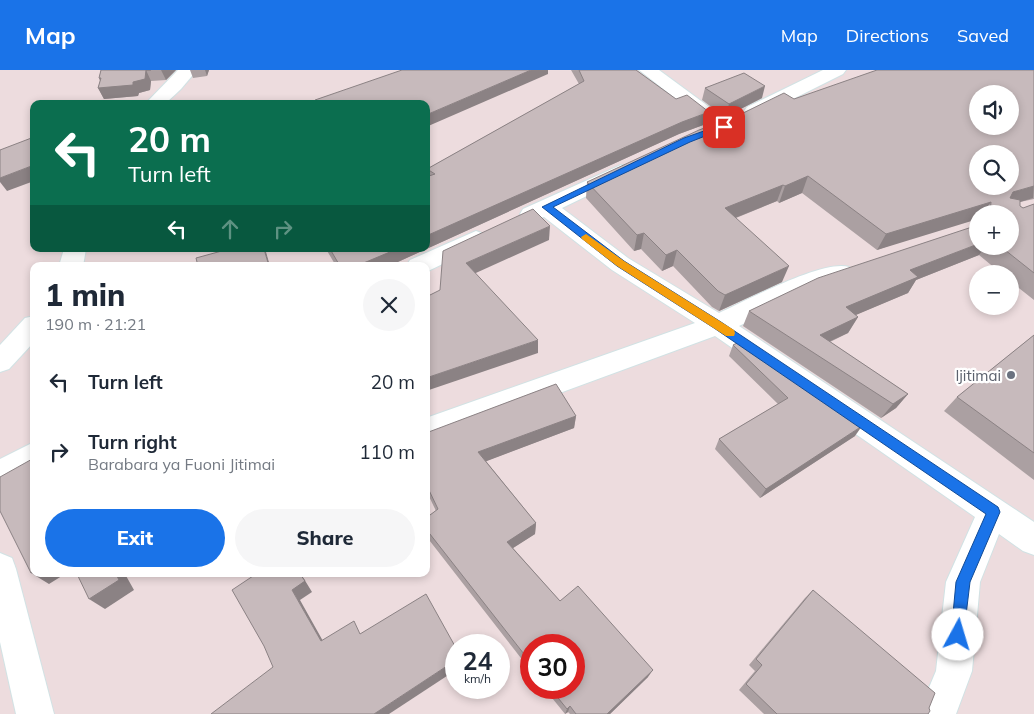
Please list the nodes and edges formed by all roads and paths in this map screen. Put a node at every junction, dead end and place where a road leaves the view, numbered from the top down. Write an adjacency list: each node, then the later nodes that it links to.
1 (188, 70): 4 (street)
2 (648, 70): 3 (street)
3 (837, 70)
4 (159, 100)
5 (643, 161): 6 (street)
6 (546, 207): 7 (street); 9 (street)
7 (427, 262)
8 (864, 266): 9 (street)
9 (718, 325): 12 (street); 15 (street)
10 (30, 329): 11 (street)
11 (0, 362)
12 (430, 429)
13 (30, 457): 14 (street)
14 (0, 474)
15 (993, 512): 16 (street); 19 (street)
16 (1034, 540)
17 (0, 570): 18 (street)
18 (35, 714)
19 (937, 714)

